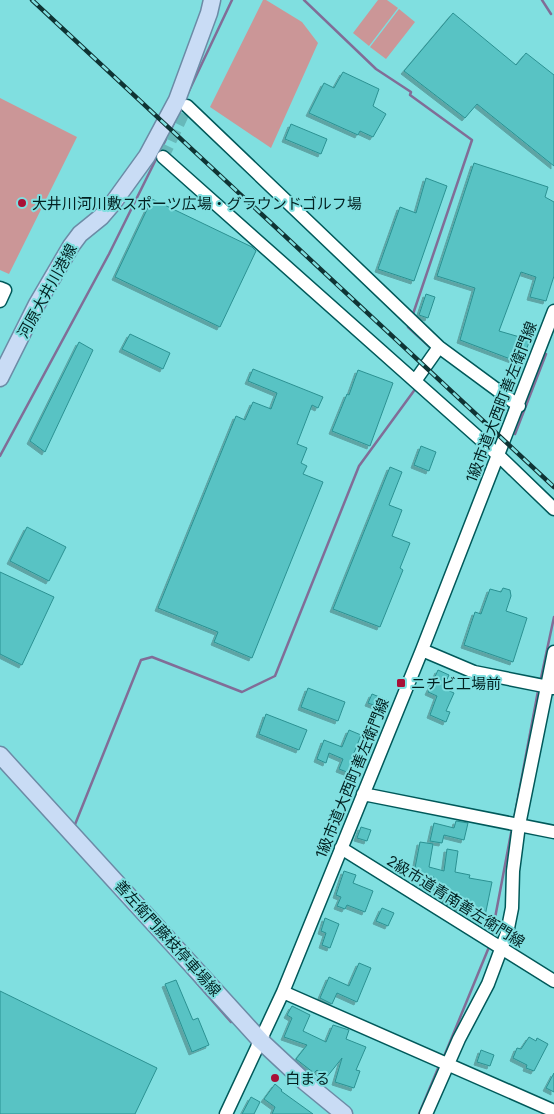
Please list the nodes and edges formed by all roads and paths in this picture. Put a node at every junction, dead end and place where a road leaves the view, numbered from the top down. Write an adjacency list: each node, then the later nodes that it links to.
1 (212, 0): 8 (main road, 河原大井川港線)
2 (187, 106): 7 (street)
3 (163, 156): 9 (street)
4 (0, 288): 5 (street)
5 (0, 301)
6 (554, 311): 10 (street, 1級市道大西町善左衛門線)
7 (439, 347): 9 (street); 10 (street)
8 (0, 378)
9 (415, 381): 11 (street)
10 (519, 406): 11 (street, 1級市道大西町善左衛門線)
11 (498, 455): 12 (street); 13 (street, 1級市道大西町善左衛門線)
12 (554, 509)
13 (422, 650): 15 (street); 17 (street, 1級市道大西町善左衛門線)
14 (554, 652): 15 (street)
15 (550, 687): 18 (street)
16 (0, 755): 24 (main road, 善左衛門藤枝停車場線)
17 (363, 794): 18 (street); 20 (street, 1級市道大西町善左衛門線)
18 (520, 825): 19 (street); 21 (street)
19 (554, 832)
20 (341, 848): 21 (street, 2級市道青南善左衛門線); 23 (street, 1級市道大西町善左衛門線)
21 (502, 949): 22 (street, 2級市道青南善左衛門線); 25 (street)
22 (554, 981)
23 (283, 992): 24 (street, 1級市道大西町善左衛門線); 25 (street)
24 (261, 1040): 27 (street, 1級市道大西町善左衛門線); 28 (main road, 善左衛門藤枝停車場線)
25 (443, 1062): 26 (street); 29 (street)
26 (554, 1110)
27 (226, 1114)
28 (344, 1114)
29 (426, 1114)

